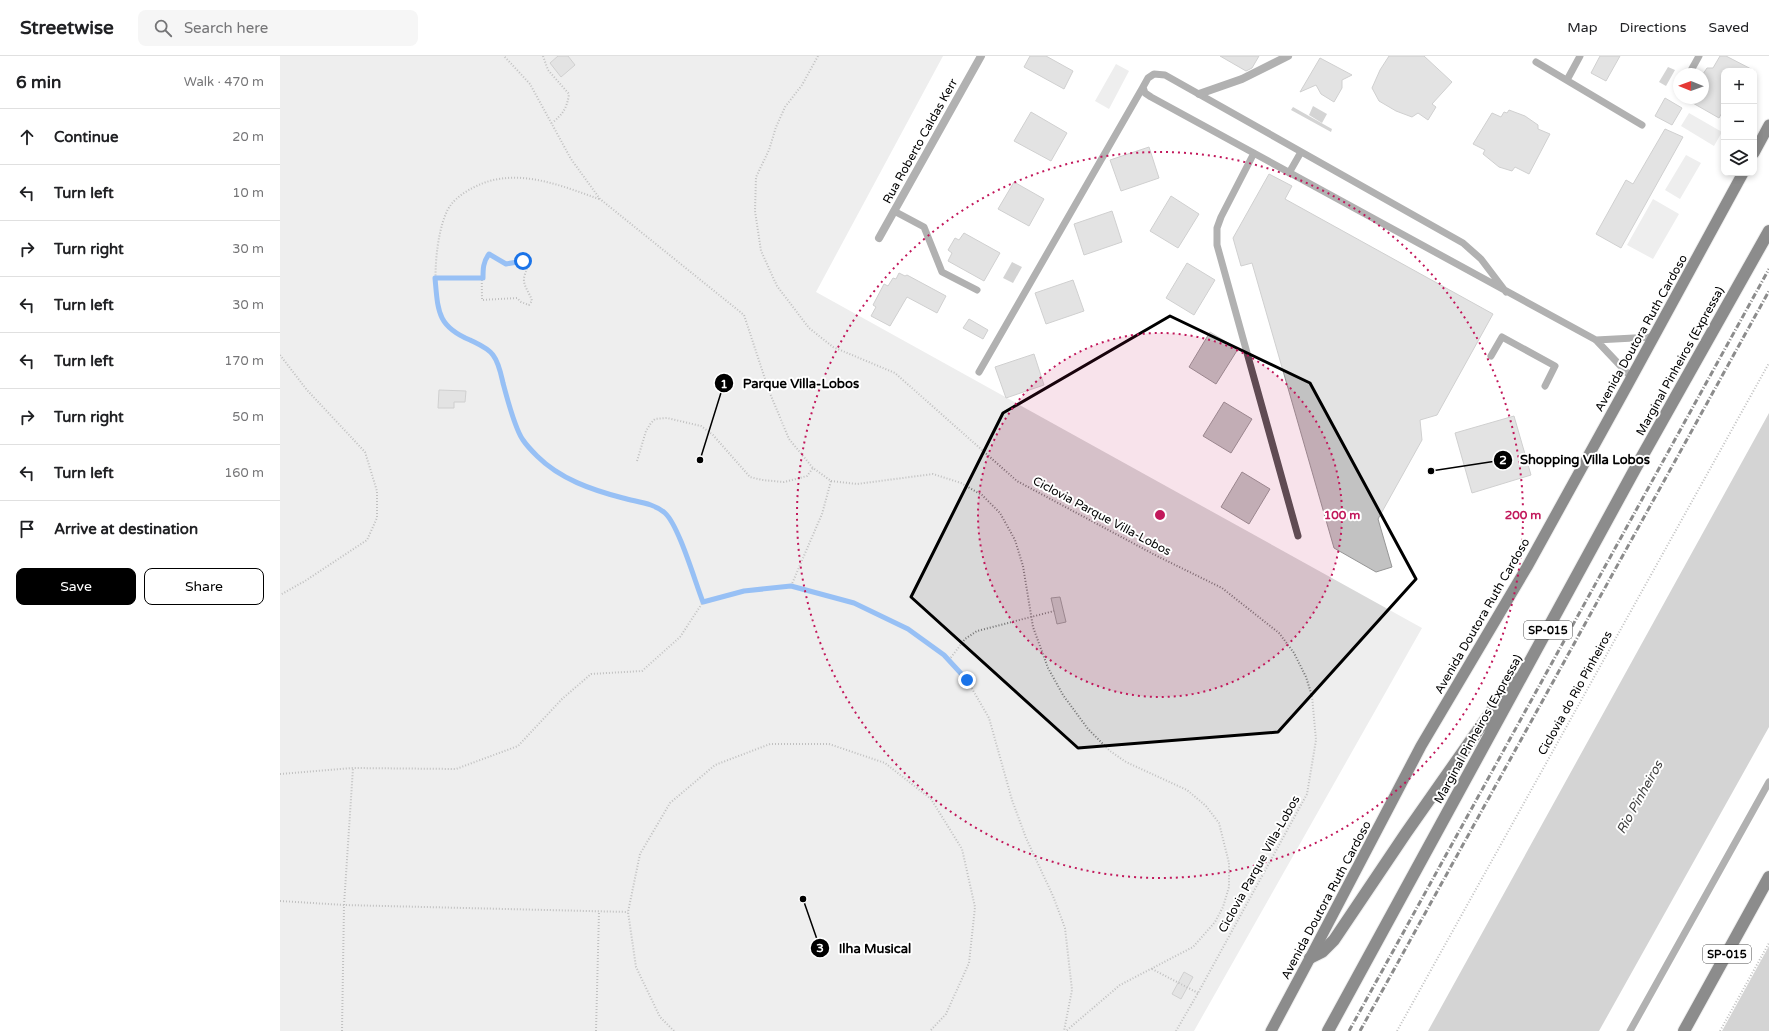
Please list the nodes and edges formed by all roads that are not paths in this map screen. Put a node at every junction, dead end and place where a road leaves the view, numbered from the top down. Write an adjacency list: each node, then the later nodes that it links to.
1 (981, 56): 17 (street, Rua Roberto Caldas Kerr)
2 (1288, 56): 9 (street)
3 (1580, 56): 7 (lane)
4 (1699, 56): 6 (lane)
5 (1536, 62): 7 (lane)
6 (1692, 68)
7 (1567, 80): 10 (lane)
8 (1143, 87): 9 (lane); 14 (lane); 25 (lane)
9 (1199, 94): 13 (lane)
10 (1642, 125)
11 (1769, 125): 12 (highway)
12 (1757, 147)
13 (1301, 152): 15 (lane); 21 (lane)
14 (1254, 153): 15 (lane); 28 (lane)
15 (1289, 173): 21 (lane)
16 (1741, 176): 22 (highway, Avenida Doutora Ruth Cardoso)
17 (894, 211): 19 (street, Rua Roberto Caldas Kerr); 20 (lane)
18 (1769, 231): 29 (highway, Marginal Pinheiros (Expressa) / SP-015)
19 (879, 238)
20 (977, 290)
21 (1506, 292): 23 (lane)
22 (1653, 337): 23 (lane); 26 (highway, Avenida Doutora Ruth Cardoso)
23 (1596, 340): 26 (lane)
24 (1491, 356): 27 (lane)
25 (978, 372)
26 (1631, 377): 32 (highway, Avenida Doutora Ruth Cardoso)
27 (1545, 386)
28 (1298, 536)
29 (1541, 642): 32 (highway); 34 (highway, Marginal Pinheiros (Expressa) / SP-015)
30 (1769, 782): 35 (lane)
31 (1769, 877): 36 (highway, SP-015)
32 (1310, 958): 33 (highway, Avenida Doutora Ruth Cardoso)
33 (1271, 1031)
34 (1328, 1031)
35 (1630, 1031)
36 (1684, 1031)

